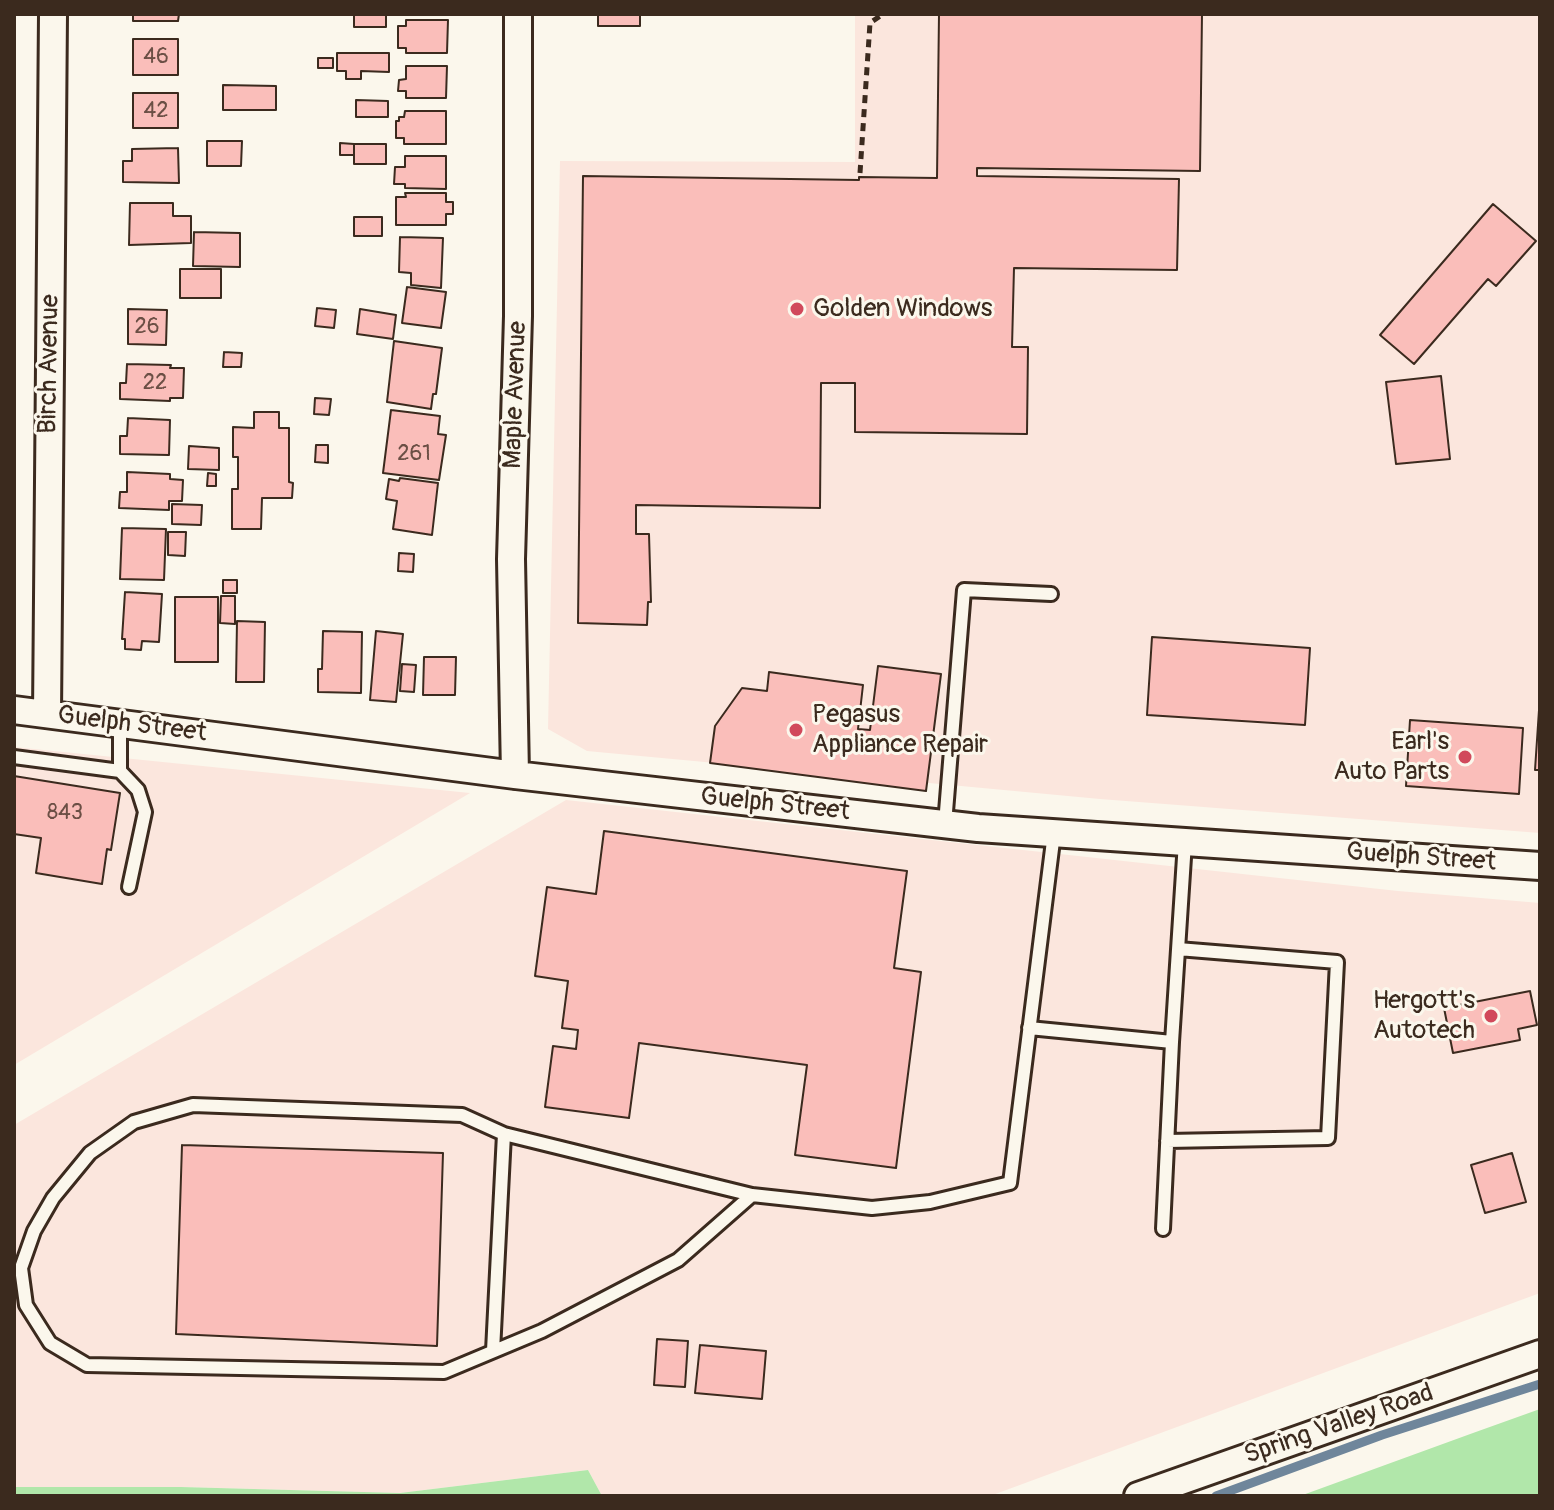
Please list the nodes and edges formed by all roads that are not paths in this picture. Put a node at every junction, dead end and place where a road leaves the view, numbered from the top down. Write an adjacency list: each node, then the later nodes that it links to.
1 (53, 14): 5 (street, Birch Avenue)
2 (518, 14): 9 (street, Maple Avenue)
3 (1051, 594): 10 (lane)
4 (14, 710): 5 (street, Guelph Street)
5 (47, 714): 6 (street, Guelph Street)
6 (120, 724): 8 (lane); 9 (street, Guelph Street)
7 (14, 757): 8 (lane)
8 (120, 771): 14 (lane)
9 (515, 775): 10 (street, Guelph Street)
10 (945, 824): 11 (street, Guelph Street)
11 (1054, 833): 12 (street, Guelph Street); 16 (lane)
12 (1185, 842): 13 (street, Guelph Street); 15 (lane)
13 (1540, 866)
14 (129, 887)
15 (1178, 949): 17 (lane); 19 (lane)
16 (1029, 1028): 17 (lane); 20 (lane)
17 (1172, 1042): 19 (lane)
18 (504, 1134): 20 (lane); 22 (lane); 22 (lane)
19 (1167, 1141): 21 (lane)
20 (752, 1195): 22 (lane)
21 (1163, 1229)
22 (493, 1351)
23 (1540, 1354): 24 (street, Spring Valley Road)
24 (1138, 1496)

